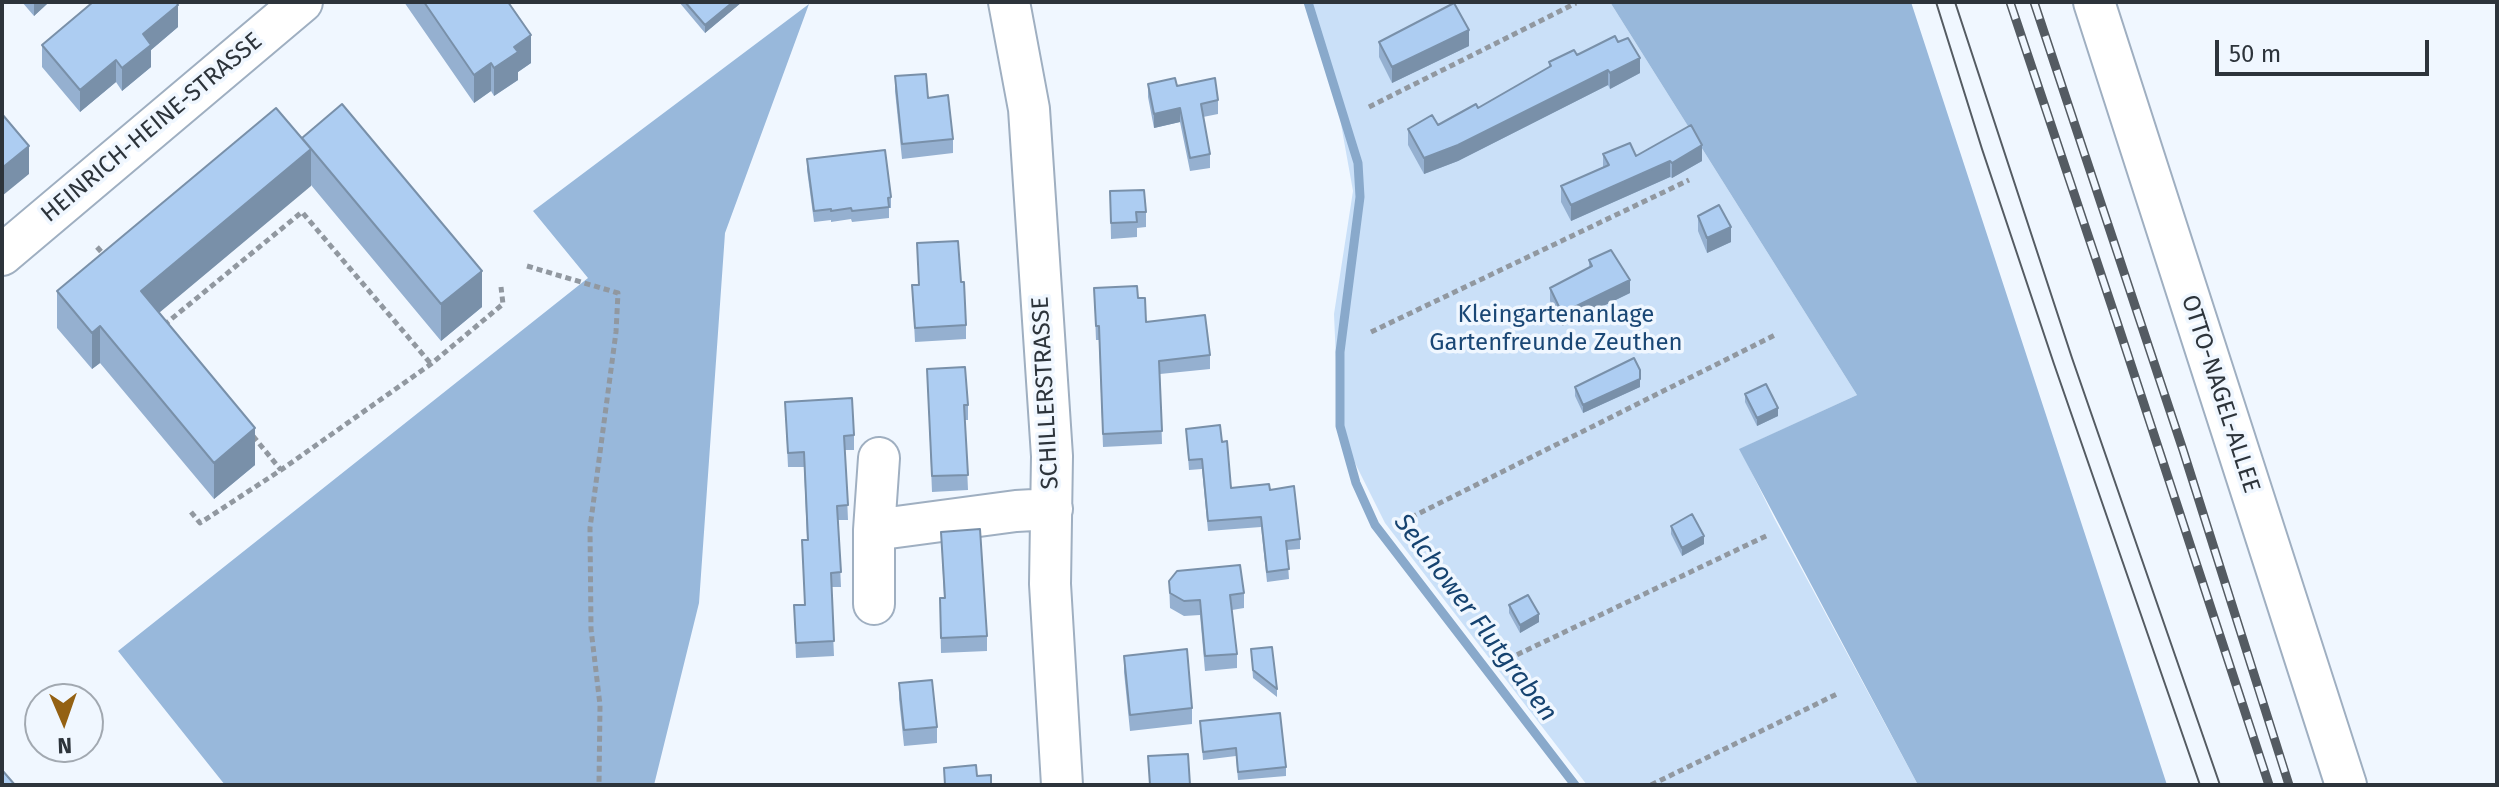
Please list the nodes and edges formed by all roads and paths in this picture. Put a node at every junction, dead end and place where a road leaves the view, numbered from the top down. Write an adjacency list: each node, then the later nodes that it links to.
1 (302, 2): 8 (street, HEINRICH-HEINE-STRASSE)
2 (1009, 2): 19 (street, SCHILLERSTRASSE)
3 (2094, 2): 30 (street, OTTO-NAGEL-ALLEE)
4 (1576, 3): 5 (path)
5 (1369, 107)
6 (1689, 180): 13 (path)
7 (97, 247): 9 (path)
8 (2, 255)
9 (113, 266)
10 (527, 266): 27 (path)
11 (501, 287): 15 (path)
12 (155, 316): 15 (path)
13 (1371, 332)
14 (1777, 334): 21 (path)
15 (431, 364): 18 (path)
16 (251, 434): 18 (path)
17 (879, 458): 22 (street)
18 (281, 470): 20 (path)
19 (1052, 509): 22 (street); 28 (street, SCHILLERSTRASSE)
20 (191, 512)
21 (1402, 522)
22 (874, 530): 24 (street)
23 (1768, 535): 25 (path)
24 (874, 604)
25 (1508, 659)
26 (1839, 693): 29 (path)
27 (599, 785)
28 (1062, 785)
29 (1651, 785)
30 (2346, 785)

